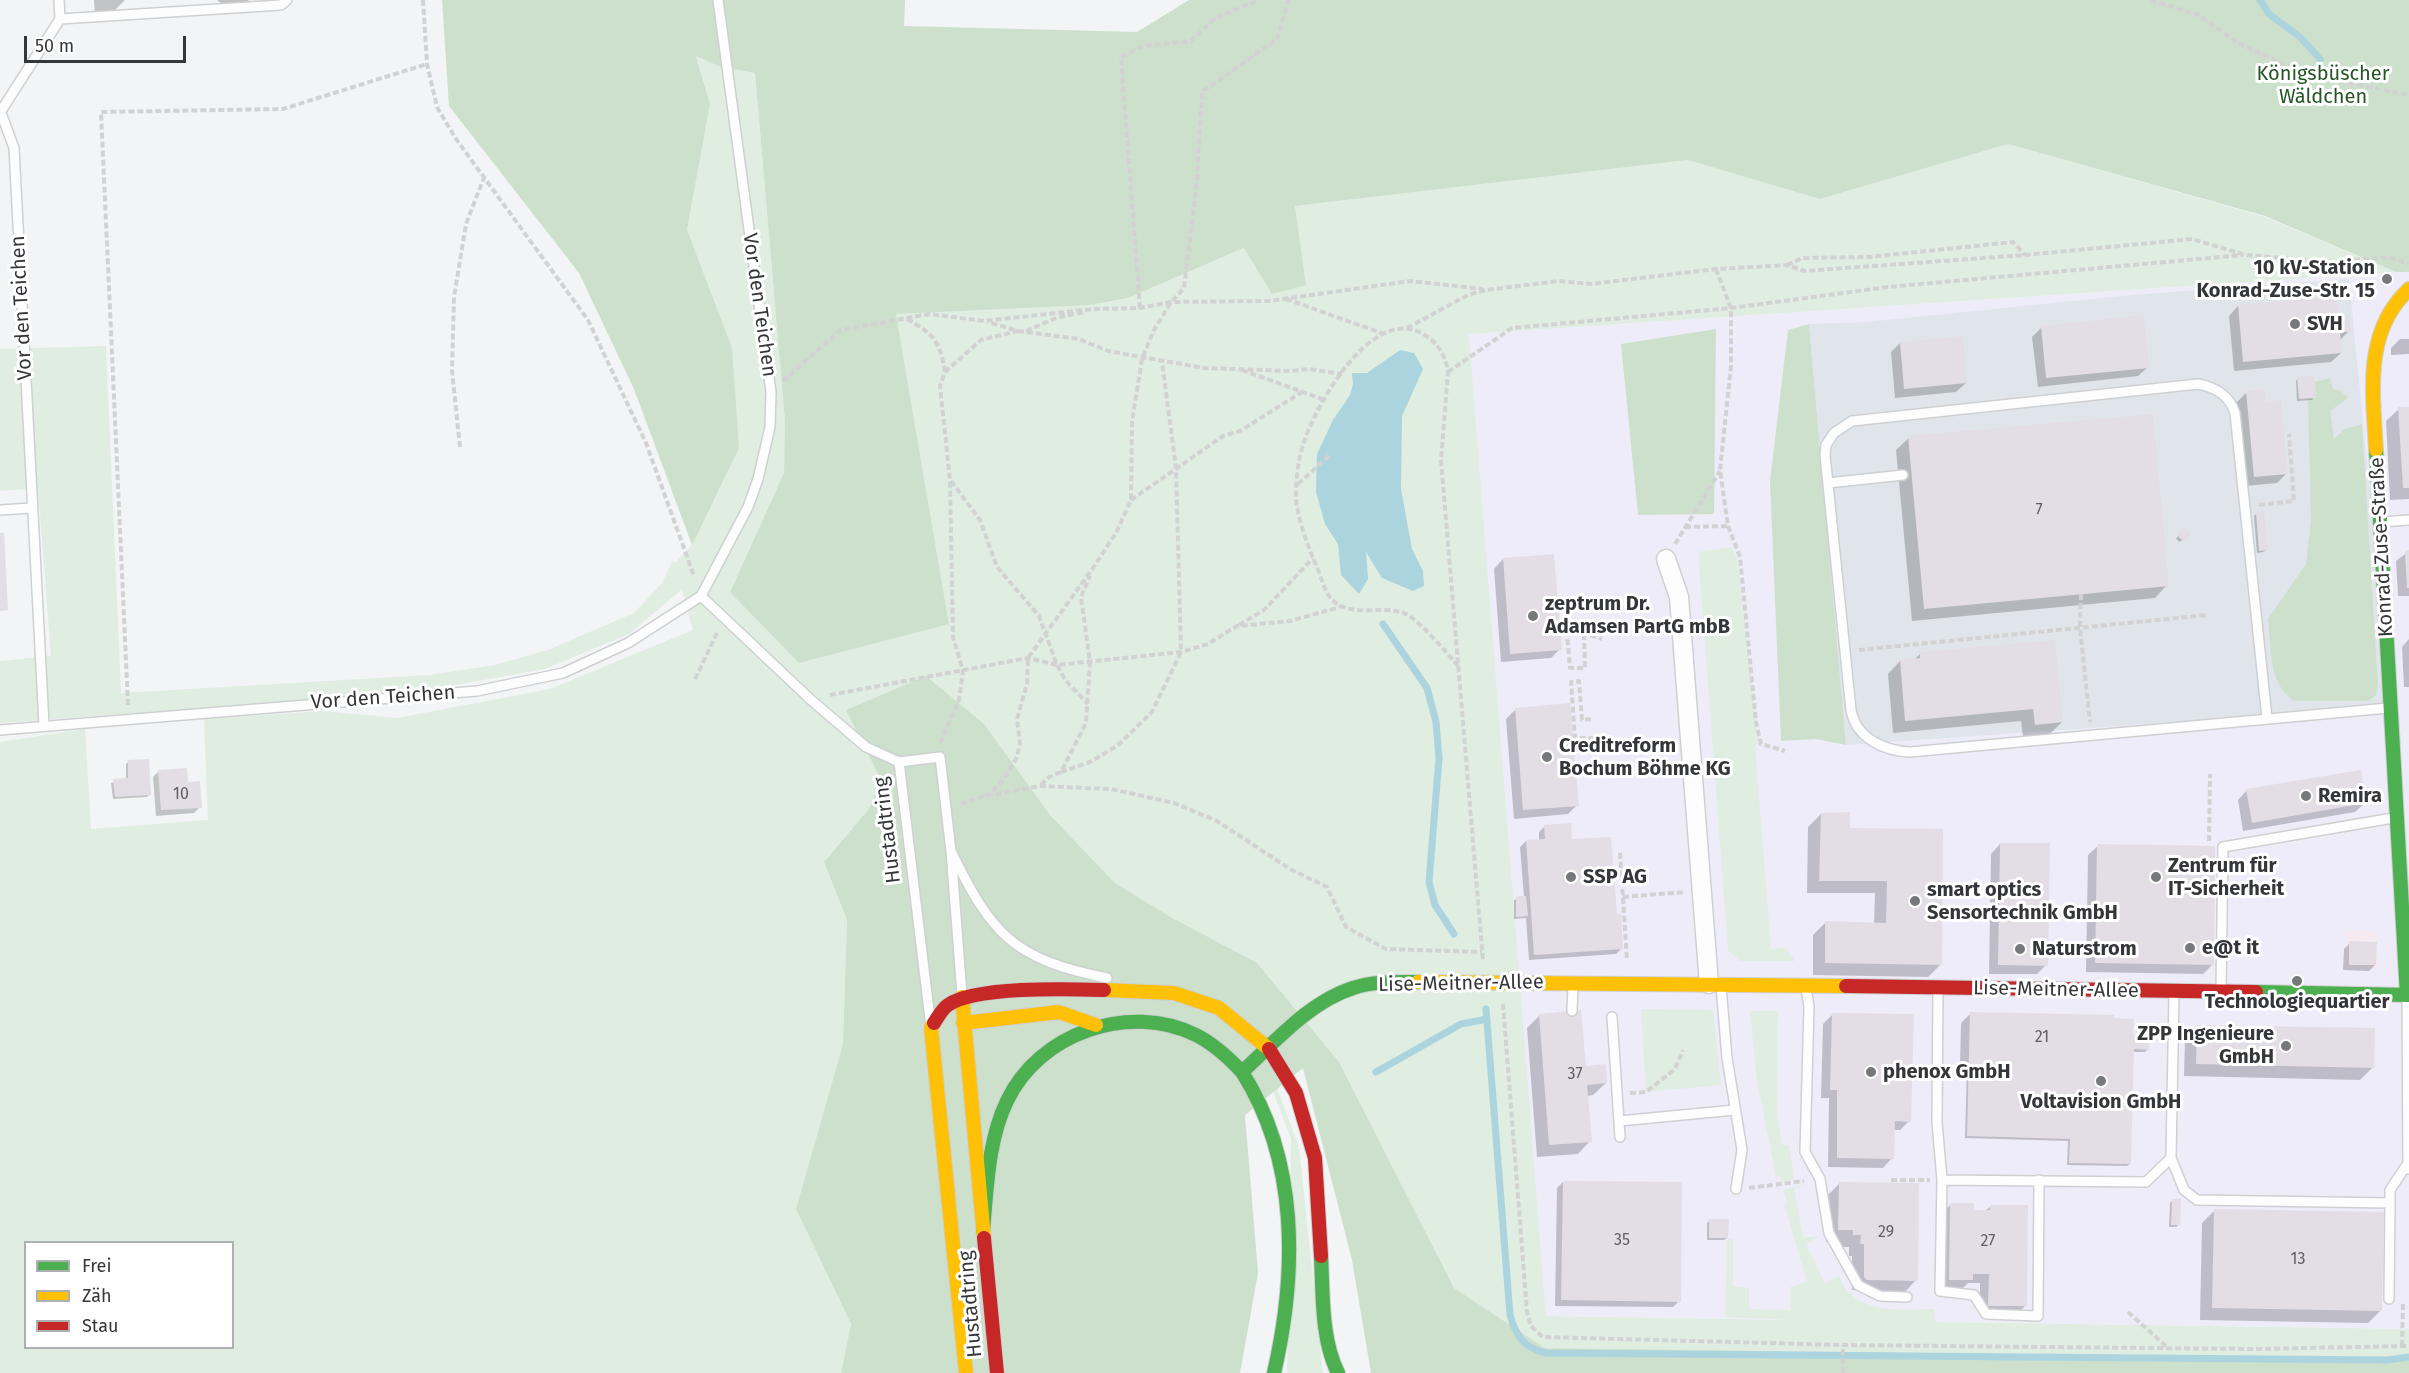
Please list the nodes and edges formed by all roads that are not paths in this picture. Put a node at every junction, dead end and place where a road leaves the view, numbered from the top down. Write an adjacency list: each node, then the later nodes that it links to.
1 (59, 0): 4 (lane)
2 (287, 0): 4 (lane)
3 (718, 0): 14 (lane, Vor den Teichen)
4 (60, 19): 5 (lane)
5 (1, 111): 9 (lane, Vor den Teichen)
6 (2409, 289): 12 (main road, Konrad-Zuse-Straße)
7 (1903, 475): 8 (lane)
8 (1828, 483): 16 (lane); 16 (lane)
9 (32, 508): 10 (lane); 17 (lane, Vor den Teichen)
10 (0, 510)
11 (2409, 520): 12 (lane)
12 (2380, 522): 15 (main road, Konrad-Zuse-Straße)
13 (1666, 558): 23 (street)
14 (701, 596): 17 (lane, Vor den Teichen); 19 (lane)
15 (2391, 707): 16 (lane); 20 (main road, Konrad-Zuse-Straße)
16 (2267, 718)
17 (44, 725): 18 (lane, Vor den Teichen)
18 (0, 730)
19 (899, 762): 21 (lane, Hustadtring); 35 (lane, Hustadtring)
20 (2403, 815): 28 (lane); 29 (main road, Konrad-Zuse-Straße)
21 (951, 851): 27 (lane, Hustadtring); 30 (lane, Hustadtring)
22 (1573, 983): 23 (main road, Lise-Meitner-Allee); 31 (lane); 36 (main road, Lise-Meitner-Allee)
23 (1715, 984): 24 (main road, Lise-Meitner-Allee); 38 (lane)
24 (1806, 985): 25 (main road, Lise-Meitner-Allee); 48 (lane)
25 (1938, 988): 26 (main road, Lise-Meitner-Allee); 43 (lane)
26 (2174, 992): 28 (main road, Lise-Meitner-Allee); 41 (lane)
27 (1174, 993): 30 (main road, Hustadtring); 36 (main road, Hustadtring)
28 (2221, 993): 29 (main road, Lise-Meitner-Allee)
29 (2408, 995): 42 (lane)
30 (962, 997): 33 (main road, Hustadtring); 35 (main road)
31 (1572, 1011)
32 (1612, 1017): 39 (lane)
33 (958, 1023): 34 (main road); 47 (main road, Hustadtring)
34 (1096, 1025): 37 (main road, Hustadtring); 47 (main road, Hustadtring)
35 (936, 1027): 50 (main road, Hustadtring)
36 (1269, 1049): 37 (main road, Lise-Meitner-Allee); 53 (main road, Hustadtring)
37 (1242, 1072): 52 (main road, Hustadtring)
38 (1735, 1110): 39 (lane); 45 (lane)
39 (1619, 1121): 40 (lane)
40 (1620, 1137)
41 (2171, 1158): 44 (lane); 46 (lane)
42 (2408, 1168): 46 (lane)
43 (1942, 1180): 44 (lane); 44 (lane)
44 (2039, 1180)
45 (1736, 1190)
46 (2390, 1203): 49 (lane)
47 (983, 1231): 51 (main road, Hustadtring)
48 (1907, 1297)
49 (2389, 1299)
50 (966, 1373)
51 (996, 1373)
52 (1274, 1373)
53 (1338, 1373)

